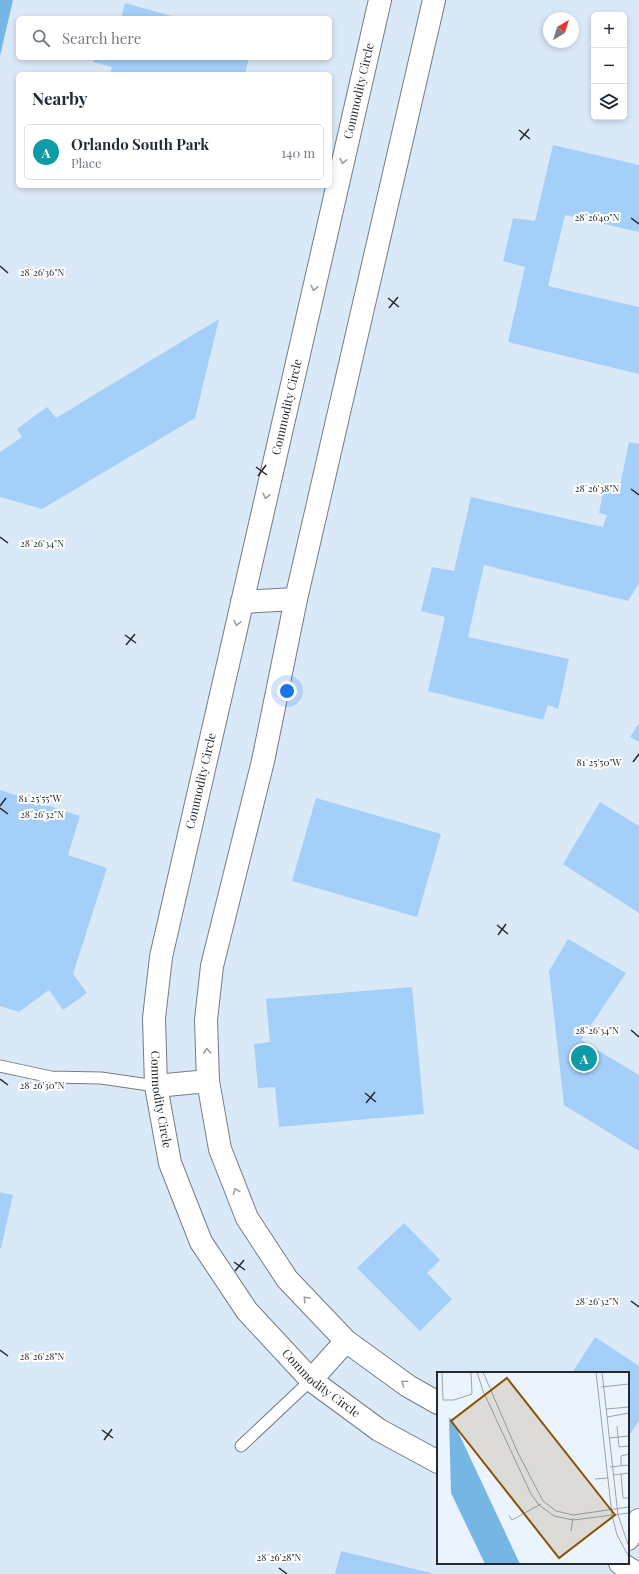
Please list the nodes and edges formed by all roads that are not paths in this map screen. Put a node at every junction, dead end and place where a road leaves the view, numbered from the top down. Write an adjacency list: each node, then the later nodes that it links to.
1 (380, 0): 4 (street, Commodity Circle, one-way to 4)
2 (434, 0): 3 (street)
3 (296, 599): 4 (street); 6 (street, one-way to 3)
4 (242, 602): 7 (street, Commodity Circle, one-way to 7)
5 (0, 1066): 7 (lane)
6 (208, 1081): 7 (street); 8 (street, one-way to 6)
7 (156, 1086): 9 (street, Commodity Circle)
8 (346, 1341): 9 (street); 10 (street, one-way to 8)
9 (311, 1380): 11 (lane); 12 (street, Commodity Circle)
10 (437, 1402)
11 (241, 1446)
12 (437, 1461)
13 (629, 1508): 14 (street)
14 (639, 1513)
15 (639, 1520): 16 (street)
16 (629, 1537)
17 (614, 1564): 19 (street)
18 (622, 1564): 20 (street)
19 (609, 1574)
20 (638, 1574)

